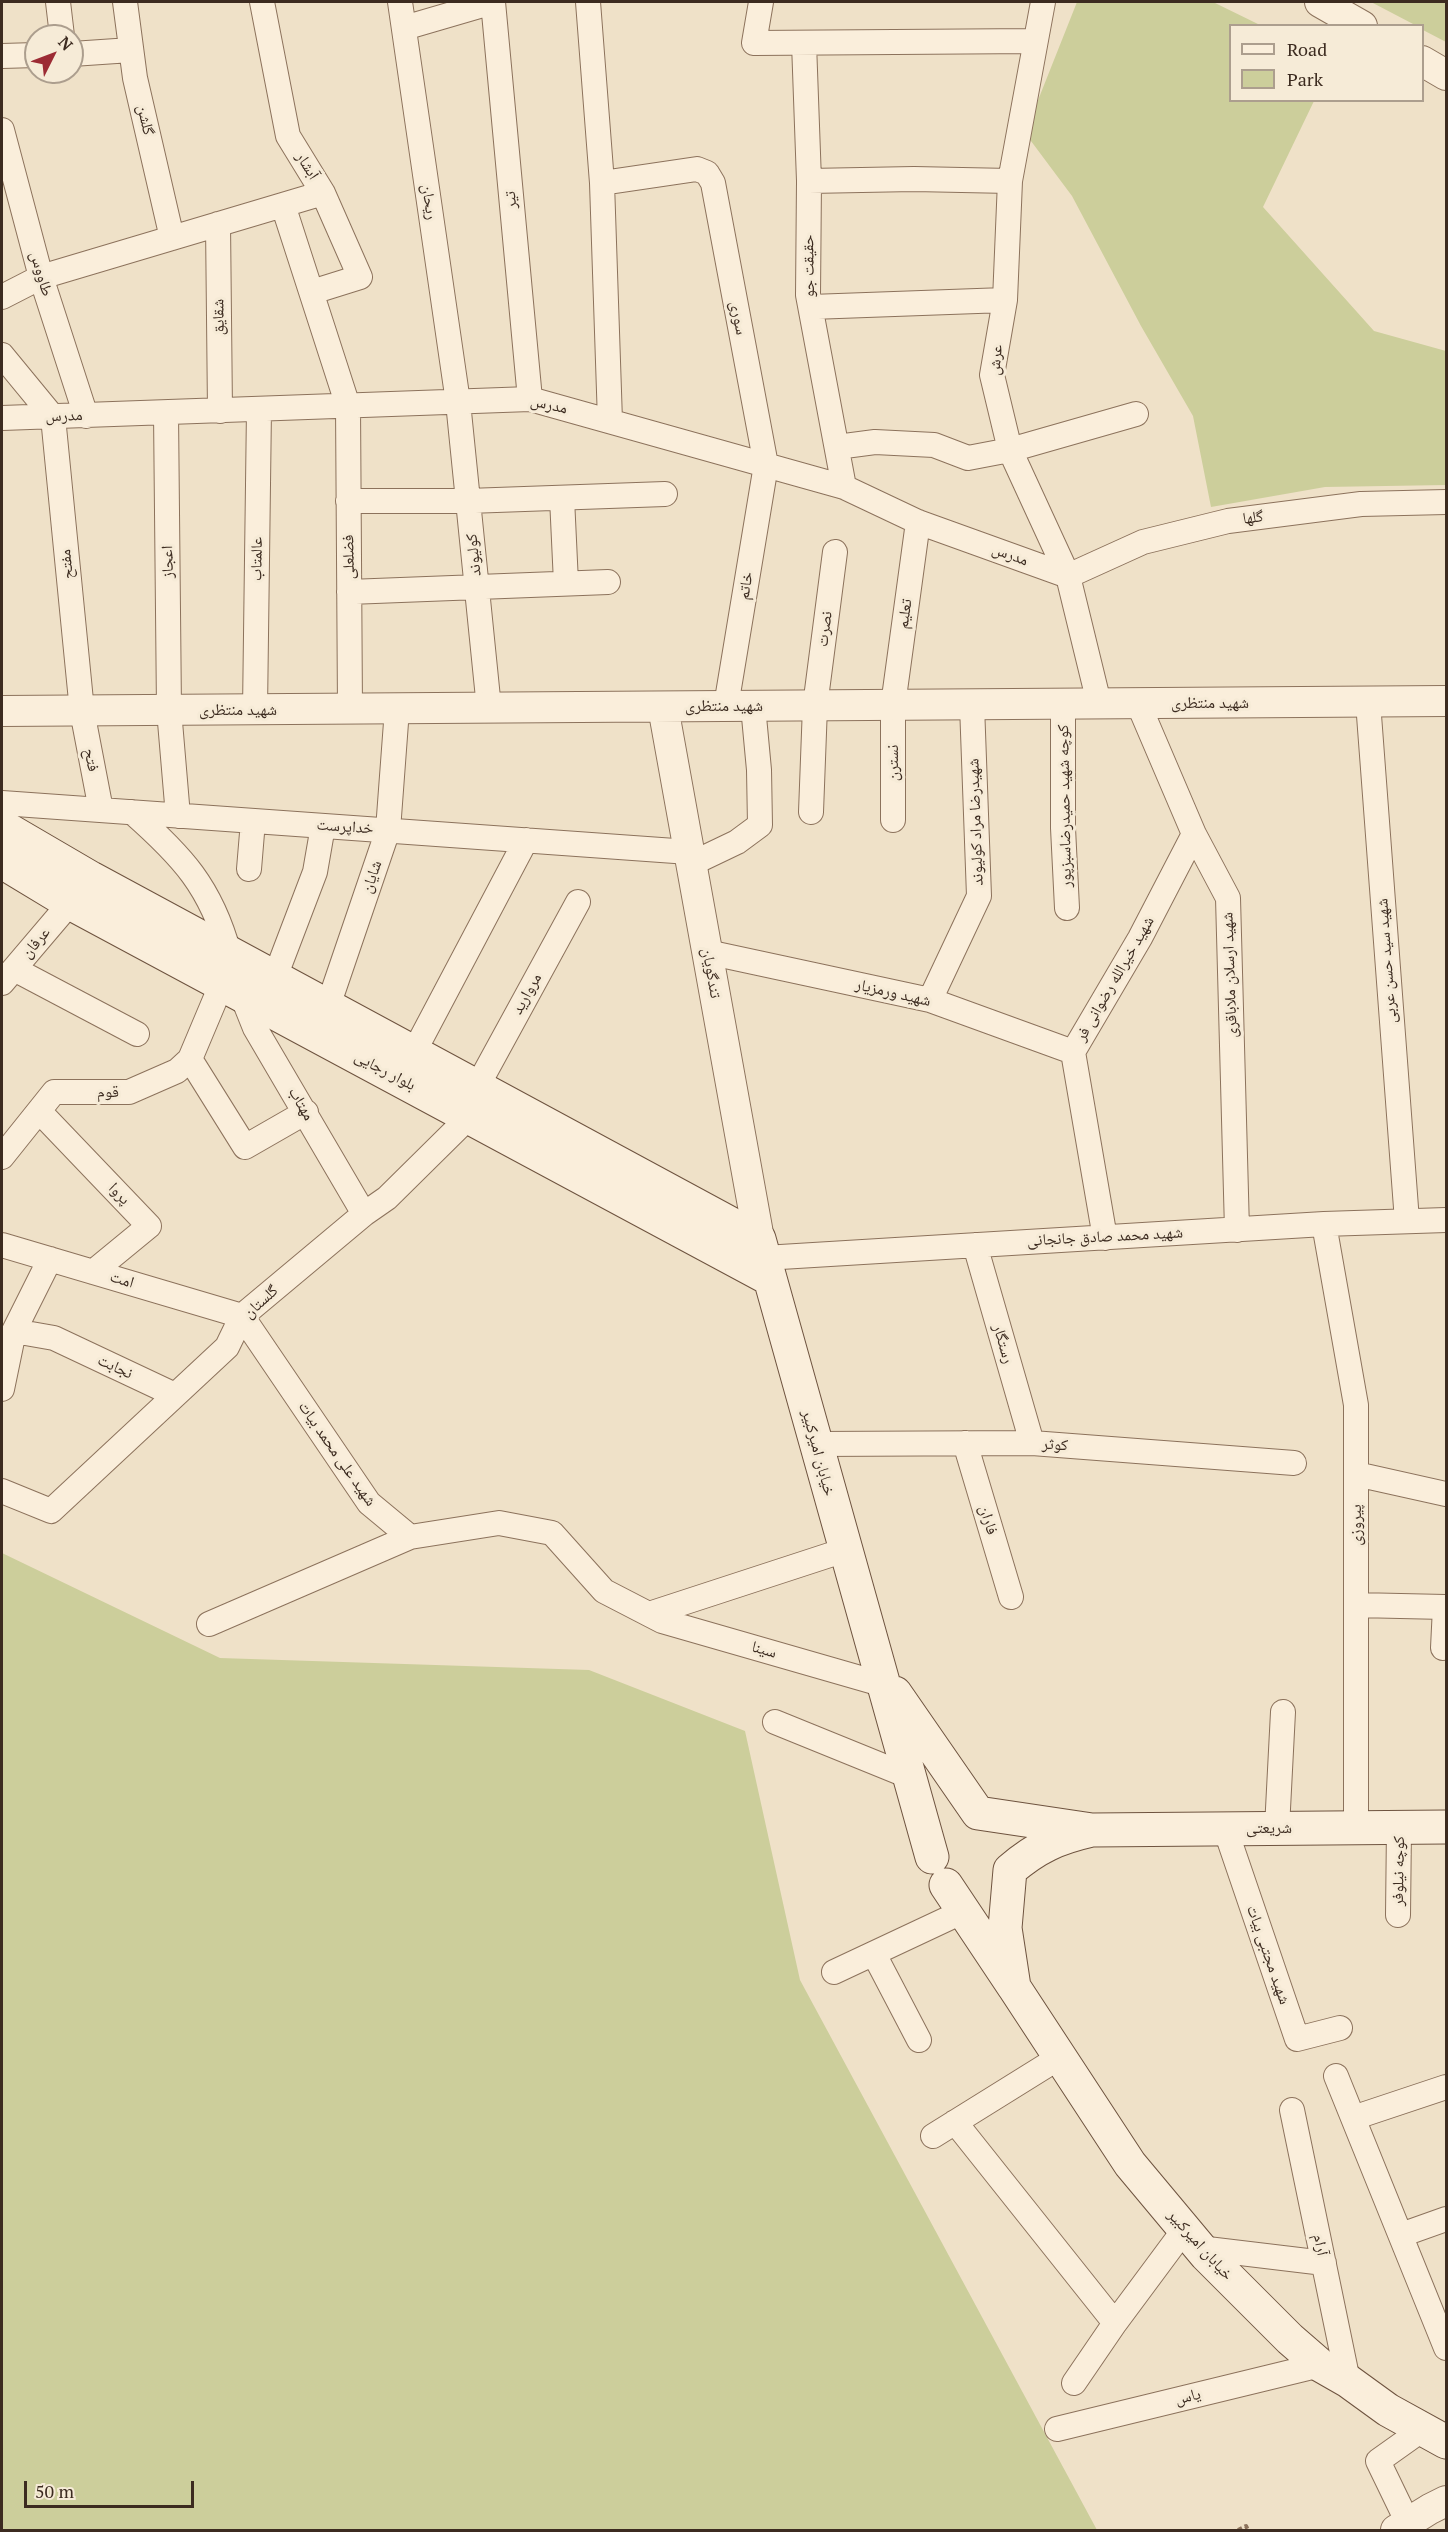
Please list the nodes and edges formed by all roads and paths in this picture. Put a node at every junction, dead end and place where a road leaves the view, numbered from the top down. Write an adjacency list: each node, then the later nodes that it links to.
1 (58, 2): 10 (street)
2 (125, 2): 15 (street, گلشن)
3 (262, 2): 25 (street, آبشار)
4 (400, 2): 12 (street, ریحان)
5 (493, 2): 12 (street); 35 (street, تیر)
6 (588, 2): 24 (street)
7 (761, 2): 14 (street)
8 (1043, 2): 13 (street, عرش)
9 (1320, 2): 11 (street)
10 (61, 24)
11 (1358, 24)
12 (404, 28): 36 (street, ریحان)
13 (1035, 42): 14 (street); 23 (street, عرش)
14 (804, 43): 22 (street, حقیقت جو)
15 (131, 50): 16 (street); 28 (street, گلشن)
16 (84, 53)
17 (24, 55): 18 (street)
18 (2, 56)
19 (1424, 62): 20 (street)
20 (1446, 75)
21 (2, 130): 29 (street, طاووس)
22 (808, 181): 23 (street); 33 (street, حقیقت جو)
23 (1010, 181): 32 (street, عرش)
24 (602, 183): 45 (street); 48 (street, سوری)
25 (323, 193): 26 (street); 30 (street, آبشار)
26 (283, 205): 27 (street); 30 (street, فضلعلی)
27 (218, 224): 28 (street); 39 (street, شقایق)
28 (172, 238): 29 (street)
29 (41, 277): 31 (street); 42 (street, طاووس)
30 (312, 292): 37 (street, فضلعلی)
31 (2, 297)
32 (1005, 300): 33 (street); 47 (street, عرش)
33 (811, 307): 46 (street, حقیقت جو)
34 (2, 355): 43 (street)
35 (530, 399): 36 (street, مدرس); 45 (street, مدرس)
36 (458, 402): 37 (street, مدرس); 53 (street, کولیوند)
37 (348, 406): 38 (street, مدرس); 52 (street, فضلعلی)
38 (259, 409): 39 (street, مدرس); 76 (street, عالمتاب)
39 (220, 411): 40 (street, مدرس)
40 (166, 413): 42 (street, مدرس); 75 (street, اعجاز)
41 (1136, 414): 47 (street)
42 (86, 416): 43 (street, مدرس)
43 (53, 417): 44 (street, مدرس); 78 (street, مفتح)
44 (2, 418)
45 (610, 421): 48 (street, مدرس)
46 (837, 447): 47 (street); 49 (street, حقیقت جو)
47 (1010, 450): 57 (street, عرش)
48 (766, 465): 49 (street, مدرس); 69 (street, خاتم)
49 (844, 487): 55 (street, مدرس)
50 (665, 494): 51 (street)
51 (562, 498): 53 (street); 59 (street)
52 (348, 501): 53 (street); 61 (street, فضلعلی)
53 (468, 501): 60 (street, کولیوند)
54 (1446, 502): 57 (street, گلها)
55 (918, 522): 57 (street, مدرس); 67 (street, تعلیم)
56 (835, 552): 70 (street, نصرت)
57 (1068, 576): 64 (street, عرش)
58 (608, 582): 59 (street)
59 (566, 583): 60 (street)
60 (477, 586): 61 (street); 72 (street, کولیوند)
61 (349, 592): 73 (street, فضلعلی)
62 (1446, 701): 63 (street, شهید منتظری)
63 (1368, 702): 65 (street, شهید منتظری); 113 (street, شهید سید حسن عربی)
64 (1099, 703): 65 (street, شهید منتظری); 66 (street, شهید منتظری)
65 (1138, 703): 89 (street, شهید ارسلان ملاباقری)
66 (1063, 704): 68 (street, شهید منتظری); 96 (street, کوچه شهید حمیدرضاسبزپور)
67 (893, 705): 68 (street, شهید منتظری); 70 (street, شهید منتظری); 84 (street, نسترن)
68 (972, 705): 101 (street, شهیدرضا مراد کولیوند)
69 (739, 706): 70 (street, شهید منتظری); 71 (street, شهید منتظری); 91 (street, خاتم)
70 (815, 706): 82 (street)
71 (663, 707): 72 (street, شهید منتظری); 91 (street, تندگویان)
72 (489, 708): 74 (street, شهید منتظری)
73 (350, 709): 74 (street, شهید منتظری); 76 (street, شهید منتظری)
74 (397, 709): 88 (street, شایان)
75 (169, 710): 76 (street, شهید منتظری); 78 (street, شهید منتظری); 83 (street, اعجاز)
76 (255, 710)
77 (2, 711): 78 (street, شهید منتظری)
78 (82, 711): 80 (street, فتح)
79 (2, 803): 80 (street, خداپرست)
80 (101, 810): 81 (street, خداپرست)
81 (132, 812): 83 (street, خداپرست); 99 (street, مهتاب)
82 (811, 812)
83 (178, 816): 85 (street, خداپرست)
84 (892, 820)
85 (253, 821): 87 (street, خداپرست); 93 (street)
86 (2, 826): 92 (main road, بلوار رجایی)
87 (323, 826): 88 (street, خداپرست); 100 (street)
88 (388, 830): 90 (street, خداپرست); 102 (street, شایان)
89 (1194, 834): 105 (street, شهید خیرالله رضوانی فر); 115 (street, شهید ارسلان ملاباقری)
90 (526, 840): 91 (street, خداپرست); 104 (street)
91 (690, 858): 97 (street, تندگویان)
92 (25, 864): 95 (main road, بلوار رجایی); 99 (main road, بلوار رجایی)
93 (249, 869)
94 (578, 902): 107 (street, مروارید)
95 (70, 903): 98 (street, عرفان); 99 (main road, بلوار رجایی)
96 (1067, 908)
97 (707, 952): 101 (street, شهید ورمزیار); 120 (street, تندگویان)
98 (8, 976): 103 (street)
99 (231, 976): 100 (main road, بلوار رجایی); 106 (street); 107 (main road, بلوار رجایی); 109 (street, مهتاب)
100 (275, 977): 102 (main road, بلوار رجایی)
101 (930, 1000): 105 (street, شهید ورمزیار)
102 (328, 1006): 104 (main road, بلوار رجایی)
103 (137, 1034)
104 (414, 1052): 107 (main road, بلوار رجایی)
105 (1073, 1052): 116 (street, شهید خیرالله رضوانی فر)
106 (190, 1059): 108 (street, قوم); 109 (street)
107 (473, 1101): 111 (street, گلستان); 120 (main road, بلوار رجایی)
108 (39, 1111): 110 (street, قوم); 121 (street, پروا)
109 (306, 1112): 111 (street, مهتاب)
110 (2, 1157)
111 (364, 1214): 122 (street, گلستان)
112 (1446, 1220): 113 (street, شهید محمد صادق جانجانی)
113 (1407, 1221): 114 (street, شهید محمد صادق جانجانی)
114 (1324, 1224): 115 (street, شهید محمد صادق جانجانی); 130 (street, پیروزی)
115 (1237, 1230): 116 (street, شهید محمد صادق جانجانی)
116 (1105, 1238): 118 (street, شهید محمد صادق جانجانی)
117 (2, 1245): 119 (street, امت)
118 (975, 1245): 120 (street, شهید محمد صادق جانجانی); 127 (street, رستگار)
119 (50, 1259): 121 (street, امت); 123 (street)
120 (764, 1259): 128 (main road, خیابان امیرکبیر)
121 (93, 1272): 122 (street, امت)
122 (242, 1316): 125 (street, گلستان); 133 (street, شهید علی محمد بیات)
123 (14, 1331): 124 (street); 125 (street, نجابت)
124 (2, 1389)
125 (175, 1395): 131 (street, گلستان)
126 (965, 1443): 127 (street, کوثر); 128 (street, کوثر); 135 (street, فاران)
127 (1032, 1443): 129 (street, کوثر)
128 (816, 1444): 134 (main road, خیابان امیرکبیر)
129 (1293, 1463)
130 (1356, 1474): 132 (street); 136 (street, پیروزی)
131 (2, 1491)
132 (1446, 1494)
133 (411, 1537): 137 (street); 138 (street)
134 (845, 1550): 137 (street); 140 (main road, خیابان امیرکبیر)
135 (1011, 1597)
136 (1356, 1605): 139 (street); 149 (street, پیروزی)
137 (649, 1614): 140 (street, سینا)
138 (210, 1624)
139 (1443, 1648)
140 (879, 1675): 143 (main road, خیابان امیرکبیر); 144 (main road)
141 (1283, 1712): 148 (street)
142 (775, 1722): 143 (street)
143 (908, 1776): 152 (main road, خیابان امیرکبیر)
144 (978, 1812): 150 (main road); 151 (main road); 152 (main road)
145 (1400, 1827): 146 (main road, شریعتی); 149 (main road, شریعتی); 154 (street, کوچه نیلوفر)
146 (1446, 1827)
147 (1225, 1828): 148 (main road, شریعتی); 150 (main road, شریعتی); 158 (street, شهید مجتبی بیات)
148 (1277, 1828): 149 (main road, شریعتی)
149 (1356, 1828)
150 (1092, 1830): 151 (main road)
151 (1010, 1870): 152 (main road); 157 (main road)
152 (939, 1871): 153 (main road, خیابان امیرکبیر)
153 (964, 1911): 155 (street); 157 (main road, خیابان امیرکبیر)
154 (1398, 1915)
155 (874, 1954): 156 (street); 159 (street)
156 (834, 1972)
157 (1014, 1987): 160 (main road, خیابان امیرکبیر)
158 (1340, 2028)
159 (920, 2040)
160 (1060, 2057): 165 (street); 169 (main road, خیابان امیرکبیر)
161 (1336, 2076): 164 (street)
162 (1446, 2087): 164 (street)
163 (1292, 2110): 170 (street, آرام)
164 (1353, 2118): 168 (street)
165 (955, 2122): 166 (street); 171 (street)
166 (933, 2136)
167 (1446, 2219): 168 (street)
168 (1401, 2235): 172 (street)
169 (1192, 2239): 170 (street); 171 (street); 173 (main road, خیابان امیرکبیر)
170 (1324, 2264): 174 (street, آرام)
171 (1115, 2323): 175 (street)
172 (1446, 2348)
173 (1320, 2365): 174 (main road, خیابان امیرکبیر); 176 (street, یاس)
174 (1348, 2381): 177 (main road, خیابان امیرکبیر)
175 (1074, 2383)
176 (1057, 2429)
177 (1435, 2435): 179 (street)
178 (1446, 2501): 179 (street)
179 (1402, 2527)
180 (1238, 2530): 181 (path)
181 (1248, 2530)

